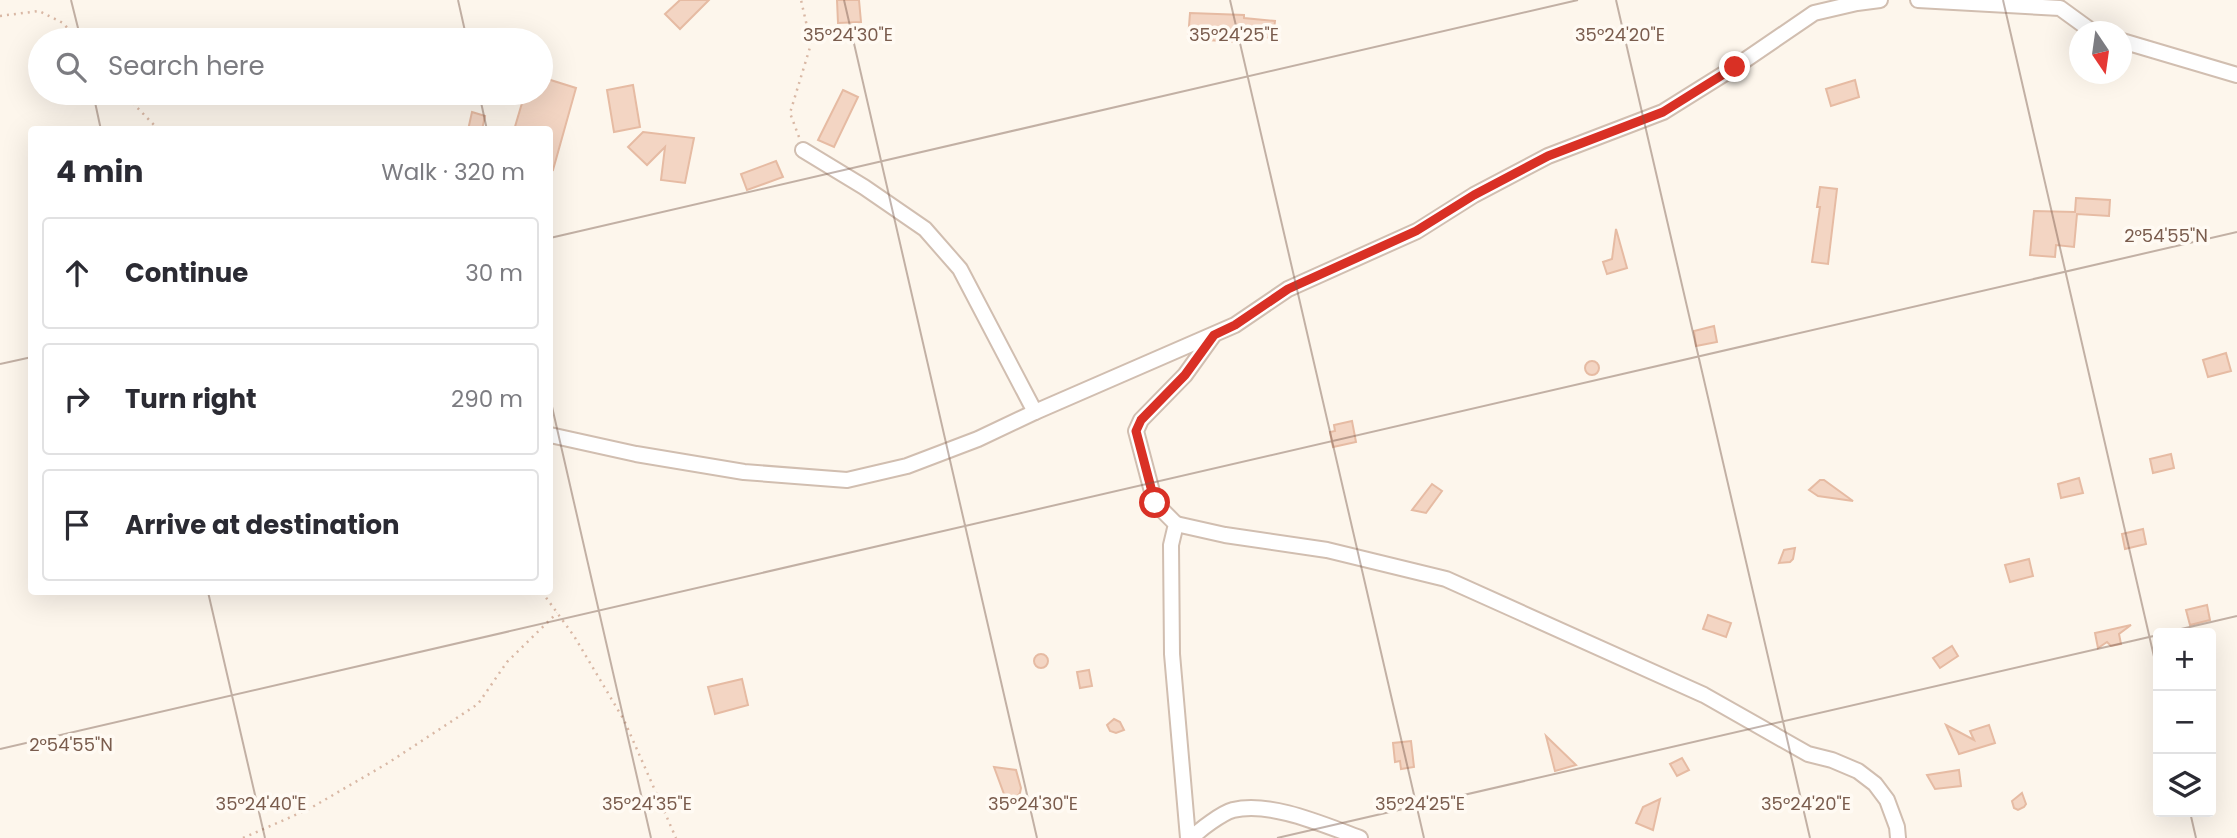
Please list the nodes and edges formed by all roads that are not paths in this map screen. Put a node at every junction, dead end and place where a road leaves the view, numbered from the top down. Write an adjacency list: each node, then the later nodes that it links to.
1 (1880, 0): 7 (street)
2 (1918, 0): 3 (street)
3 (2078, 21)
4 (2132, 44): 5 (street)
5 (2237, 75)
6 (803, 150): 8 (street)
7 (1214, 335): 8 (street); 10 (street)
8 (1035, 412): 9 (street)
9 (553, 436)
10 (1176, 524): 11 (street); 13 (street)
11 (1190, 838): 12 (street)
12 (1360, 838)
13 (1898, 838)

